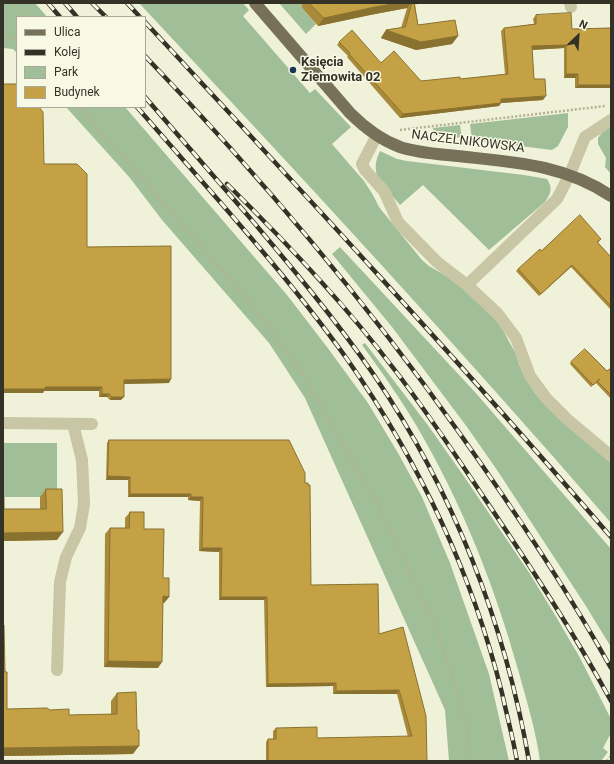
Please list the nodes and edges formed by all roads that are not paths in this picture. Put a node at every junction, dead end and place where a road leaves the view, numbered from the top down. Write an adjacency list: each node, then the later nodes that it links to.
1 (255, 3): 3 (main road, NACZELNIKOWSKA)
2 (611, 120): 4 (street)
3 (377, 135): 4 (main road, NACZELNIKOWSKA); 6 (street)
4 (570, 174): 5 (main road, NACZELNIKOWSKA); 6 (street)
5 (611, 196)
6 (467, 285): 10 (street)
7 (3, 423): 8 (street)
8 (73, 424): 9 (street); 11 (street)
9 (92, 424)
10 (611, 456)
11 (57, 670)

